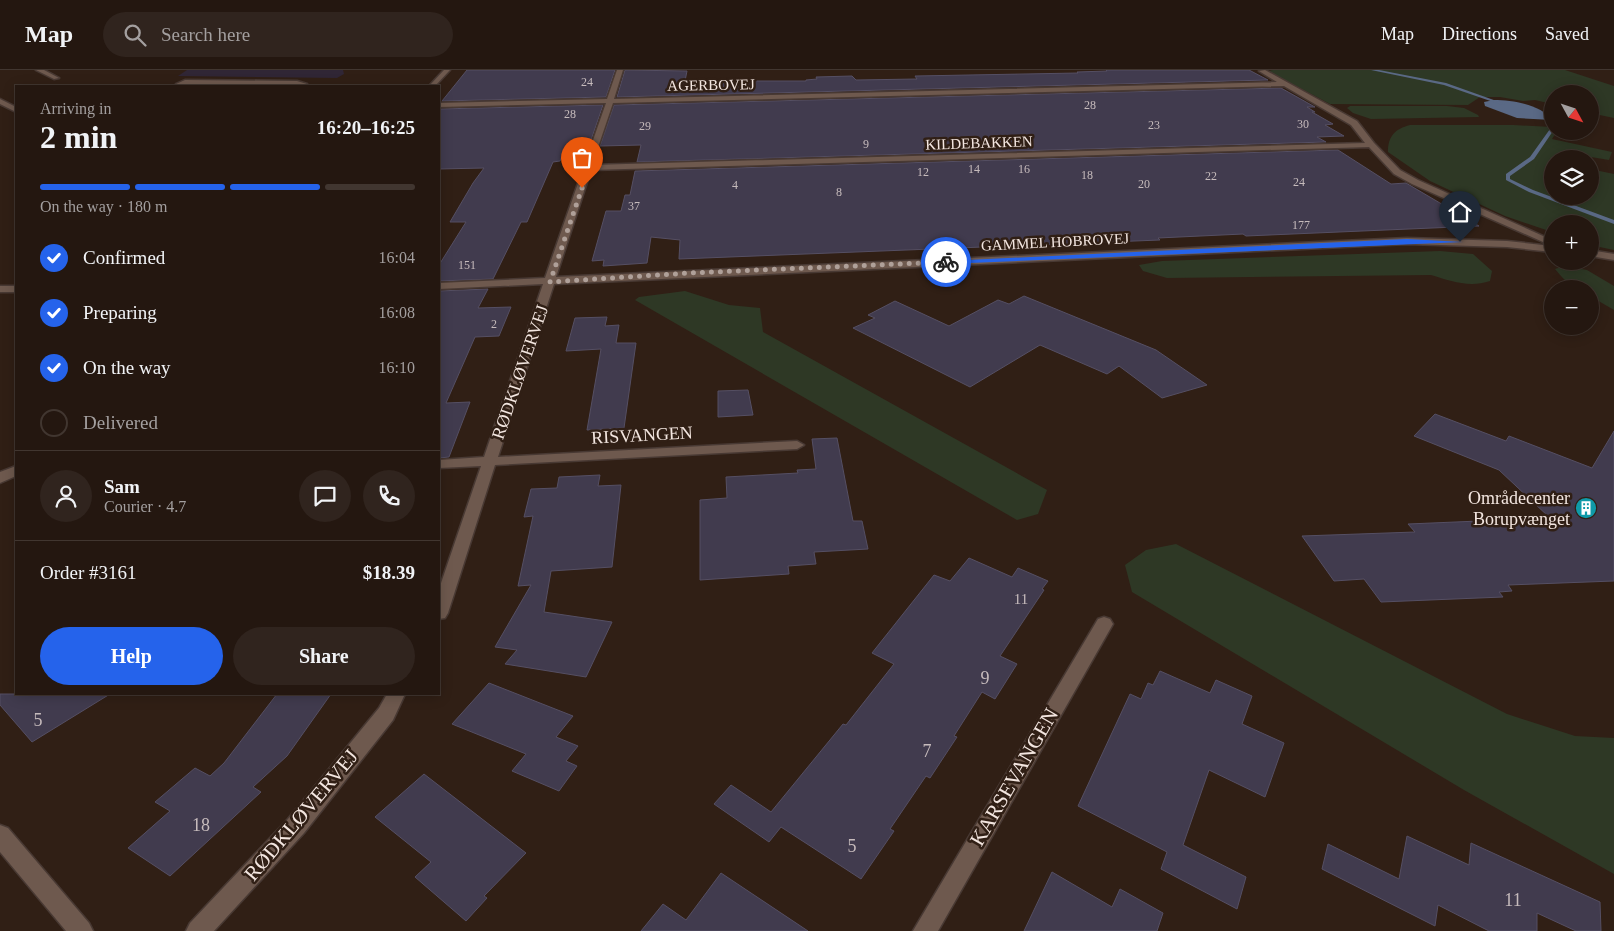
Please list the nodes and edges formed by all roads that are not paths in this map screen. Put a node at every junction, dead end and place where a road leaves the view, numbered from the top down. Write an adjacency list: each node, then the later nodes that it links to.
1 (39, 70): 5 (street)
2 (447, 70): 9 (street)
3 (620, 70): 11 (street, RØDKLØVERVEJ)
4 (1262, 71): 7 (street)
5 (56, 78)
6 (179, 84): 8 (street)
7 (1285, 84): 11 (street, AGERBOVEJ); 14 (street)
8 (304, 85)
9 (433, 85)
10 (0, 101): 13 (street)
11 (610, 101): 12 (street, AGERBOVEJ); 15 (street, RØDKLØVERVEJ)
12 (440, 105)
13 (15, 109)
14 (1371, 145): 15 (street, KILDEBAKKEN); 16 (street)
15 (588, 168): 20 (street, RØDKLØVERVEJ)
16 (1544, 239)
17 (1544, 248): 20 (street, GAMMEL HOBROVEJ)
18 (1599, 254): 19 (street)
19 (1614, 256)
20 (550, 282): 21 (street, GAMMEL HOBROVEJ); 25 (street, RØDKLØVERVEJ)
21 (440, 286)
22 (0, 289): 23 (street)
23 (15, 289)
24 (797, 446): 25 (street, RISVANGEN)
25 (489, 462): 26 (street, RØDKLØVERVEJ); 29 (street, RØDKLØVERVEJ)
26 (440, 464)
27 (15, 470): 28 (street)
28 (0, 478)
29 (440, 610)
30 (1104, 624): 35 (street, KARSEVANGEN)
31 (396, 695): 34 (street, RØDKLØVERVEJ)
32 (0, 834): 33 (street)
33 (81, 931)
34 (198, 931)
35 (925, 931)

